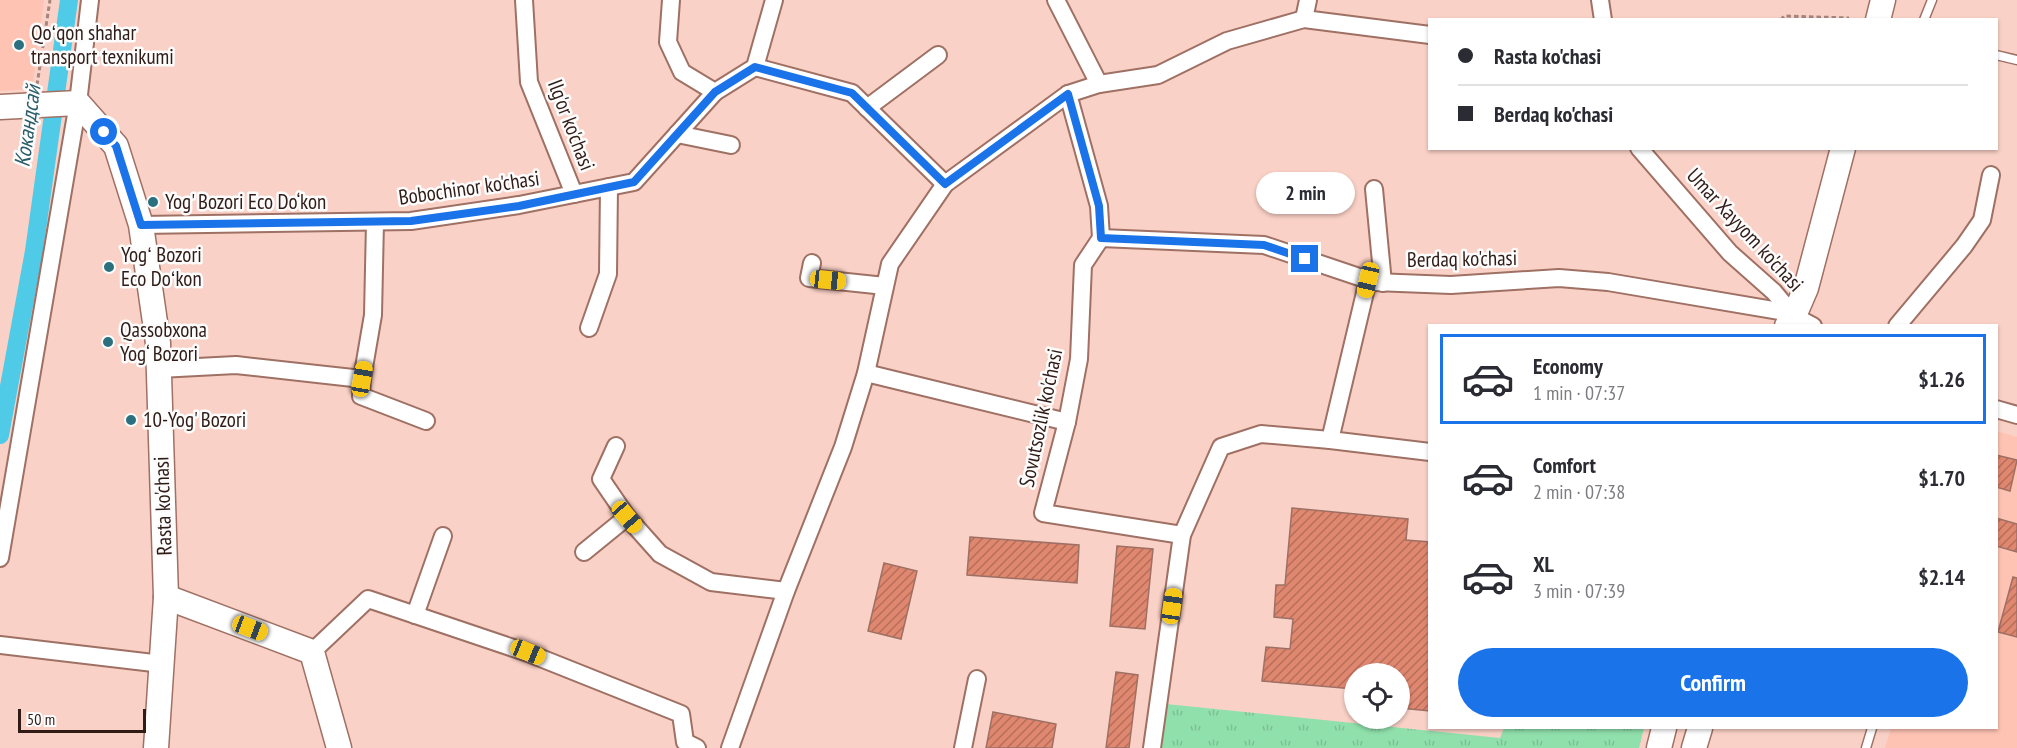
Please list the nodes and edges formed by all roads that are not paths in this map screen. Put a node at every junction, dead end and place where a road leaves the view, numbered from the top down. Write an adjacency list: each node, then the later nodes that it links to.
1 (90, 0): 22 (street)
2 (524, 0): 33 (street, Ilg'or ko'chasi)
3 (671, 0): 20 (street)
4 (774, 0): 18 (street)
5 (1056, 0): 19 (street)
6 (1308, 0): 13 (street)
7 (1600, 0): 10 (street)
8 (1883, 0): 11 (street)
9 (1932, 0): 12 (lane)
10 (1603, 18)
11 (1878, 18)
12 (1925, 18)
13 (1304, 20): 14 (street); 19 (street)
14 (1428, 35)
15 (938, 55): 24 (street)
16 (1998, 55): 17 (lane)
17 (2017, 60)
18 (755, 67): 20 (street, Bobochinor ko'chasi); 24 (street)
19 (1099, 84): 21 (street)
20 (715, 92): 25 (street, Bobochinor ko'chasi)
21 (1068, 94): 30 (street); 36 (street)
22 (78, 103): 23 (street); 35 (street, Rasta ko'chasi); 57 (street)
23 (0, 107)
24 (867, 108): 30 (street)
25 (677, 134): 26 (street); 31 (street, Bobochinor ko'chasi)
26 (731, 145)
27 (1641, 150): 40 (street, Umar Xayyom ko'chasi)
28 (1842, 150): 40 (street)
29 (1991, 175): 41 (street)
30 (945, 184): 39 (street)
31 (609, 187): 33 (street, Bobochinor ko'chasi); 42 (street)
32 (1374, 189): 38 (street)
33 (574, 194): 34 (street, Bobochinor ko'chasi)
34 (375, 222): 35 (street, Bobochinor ko'chasi); 45 (street)
35 (141, 225): 43 (street, Rasta ko'chasi)
36 (1101, 238): 38 (street, Berdaq ko'chasi); 49 (street, Sovutsozlik ko'chasi)
37 (812, 263): 39 (street)
38 (1376, 281): 40 (street, Berdaq ko'chasi); 50 (street)
39 (885, 286): 44 (street)
40 (1796, 321)
41 (1899, 324)
42 (589, 328)
43 (159, 369): 45 (street); 59 (street, Rasta ko'chasi)
44 (866, 373): 49 (street); 58 (street)
45 (362, 379): 48 (street)
46 (1998, 410): 47 (street)
47 (2017, 415)
48 (426, 421)
49 (1067, 422): 54 (street, Sovutsozlik ko'chasi)
50 (1330, 440): 52 (street); 54 (street)
51 (616, 446): 53 (street)
52 (1428, 452)
53 (627, 517): 56 (street); 58 (street)
54 (1182, 535): 73 (street)
55 (443, 536): 60 (street)
56 (584, 552)
57 (0, 558)
58 (786, 591): 71 (street)
59 (166, 597): 62 (street); 63 (street, Rasta ko'chasi)
60 (415, 615): 62 (street); 70 (street)
61 (0, 645): 63 (street)
62 (312, 652): 69 (street)
63 (162, 664): 68 (street, Rasta ko'chasi)
64 (977, 679): 72 (street)
65 (1664, 729): 74 (street)
66 (1700, 729): 75 (street)
67 (1872, 729): 76 (lane)
68 (156, 748)
69 (339, 748)
70 (697, 748)
71 (730, 748)
72 (963, 748)
73 (1152, 748)
74 (1659, 748)
75 (1694, 748)
76 (1866, 748)

